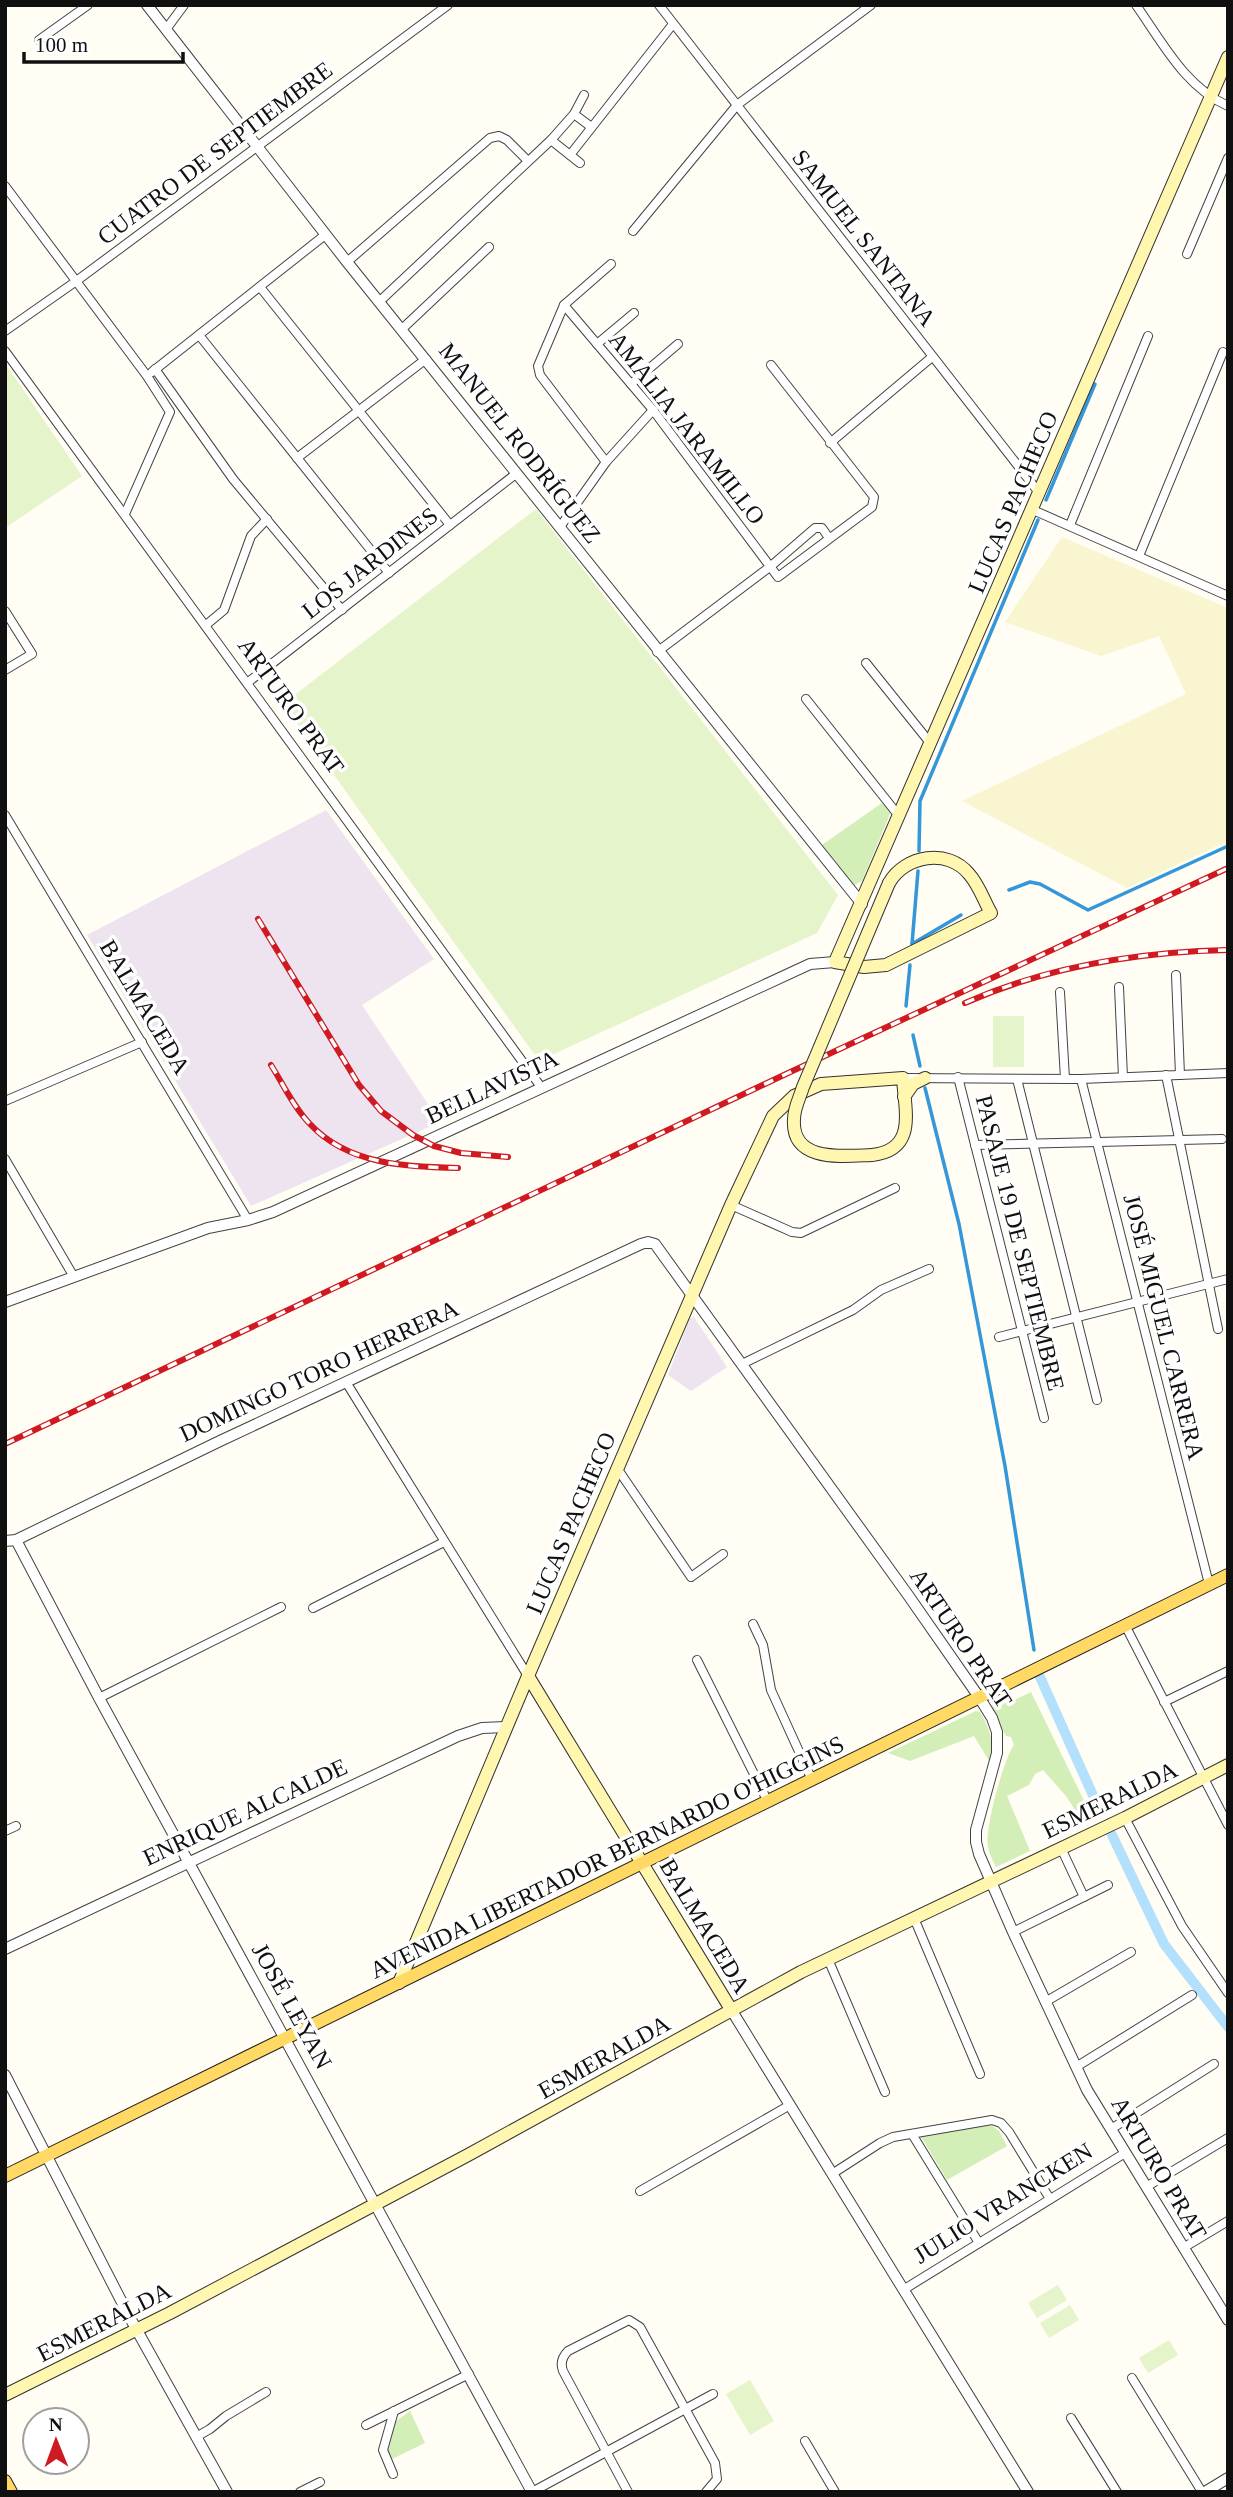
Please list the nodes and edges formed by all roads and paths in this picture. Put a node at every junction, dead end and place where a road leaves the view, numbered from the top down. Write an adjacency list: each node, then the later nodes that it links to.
1 (88, 5): 10 (street)
2 (147, 5): 9 (street, MANUEL RODRÍGUEZ)
3 (184, 5): 9 (street)
4 (448, 5): 19 (street, CUATRO DE SEPTIEMBRE)
5 (659, 5): 8 (street, SAMUEL SANTANA)
6 (871, 5): 14 (street)
7 (1136, 5): 13 (street)
8 (673, 24): 14 (street, SAMUEL SANTANA); 17 (street)
9 (167, 28): 19 (street, MANUEL RODRÍGUEZ)
10 (39, 40)
11 (1228, 57): 13 (main road, LUCAS PACHECO)
12 (584, 95): 16 (street)
13 (1210, 98): 15 (street); 56 (main road, LUCAS PACHECO)
14 (737, 105): 25 (street); 44 (street, SAMUEL SANTANA)
15 (1228, 106)
16 (574, 114): 17 (street); 18 (street)
17 (590, 126): 20 (street)
18 (551, 141): 20 (street); 22 (street)
19 (258, 145): 26 (street, MANUEL RODRÍGUEZ); 31 (street, CUATRO DE SEPTIEMBRE)
20 (569, 155): 23 (street)
21 (1228, 158): 28 (street)
22 (528, 161): 29 (street); 33 (street)
23 (580, 163)
24 (5, 186): 31 (street)
25 (633, 231)
26 (325, 235): 29 (street, MANUEL RODRÍGUEZ); 32 (street)
27 (489, 247): 36 (street)
28 (1187, 254)
29 (347, 262): 33 (street, MANUEL RODRÍGUEZ)
30 (611, 264): 34 (street)
31 (75, 282): 37 (street, CUATRO DE SEPTIEMBRE); 48 (street)
32 (260, 287): 38 (street); 51 (street)
33 (380, 301): 36 (street, MANUEL RODRÍGUEZ)
34 (564, 305): 40 (street, AMALIA JARAMILLO); 54 (street)
35 (634, 313): 40 (street)
36 (402, 329): 45 (street, MANUEL RODRÍGUEZ)
37 (5, 331)
38 (198, 335): 47 (street); 53 (street)
39 (1147, 336): 61 (street)
40 (597, 344): 49 (street, AMALIA JARAMILLO)
41 (678, 344): 49 (street)
42 (5, 351): 58 (street, ARTURO PRAT)
43 (1223, 352): 64 (street)
44 (932, 357): 52 (street); 56 (street, SAMUEL SANTANA)
45 (426, 359): 51 (street); 55 (street, MANUEL RODRÍGUEZ)
46 (771, 365): 52 (street)
47 (155, 369): 48 (street); 59 (street)
48 (147, 376): 58 (street)
49 (631, 384): 50 (street, AMALIA JARAMILLO)
50 (653, 410): 54 (street); 65 (street, AMALIA JARAMILLO)
51 (358, 411): 53 (street); 60 (street)
52 (830, 443): 63 (street)
53 (297, 458): 66 (street)
54 (606, 462): 62 (street)
55 (517, 473): 60 (street, LOS JARDINES); 62 (street, MANUEL RODRÍGUEZ)
56 (1040, 494): 57 (main road, LUCAS PACHECO)
57 (1033, 510): 61 (street); 76 (main road, LUCAS PACHECO)
58 (125, 514): 70 (street, ARTURO PRAT)
59 (267, 519): 68 (street); 70 (street)
60 (450, 525): 66 (street, LOS JARDINES)
61 (1070, 525): 64 (street)
62 (560, 527): 71 (street, MANUEL RODRÍGUEZ)
63 (829, 538): 65 (street, AMALIA JARAMILLO); 65 (street)
64 (1139, 556): 67 (street)
65 (771, 566): 71 (street)
66 (388, 573): 68 (street, LOS JARDINES)
67 (1228, 596)
68 (342, 610): 74 (street, LOS JARDINES)
69 (5, 611): 73 (street)
70 (206, 625): 74 (street, ARTURO PRAT)
71 (657, 652): 79 (street, MANUEL RODRÍGUEZ)
72 (866, 663): 76 (street)
73 (5, 670)
74 (247, 683): 96 (street, ARTURO PRAT)
75 (806, 698): 78 (street)
76 (931, 744): 78 (main road, LUCAS PACHECO)
77 (5, 815): 84 (street, BALMACEDA)
78 (899, 816): 79 (main road, LUCAS PACHECO)
79 (862, 904): 80 (main road, LUCAS PACHECO)
80 (835, 962): 96 (street, BELLAVISTA); 97 (main road, BELLAVISTA, bridge)
81 (1176, 975): 87 (street)
82 (1119, 987): 89 (street)
83 (1060, 992): 94 (street)
84 (142, 1042): 98 (street); 107 (street, BALMACEDA)
85 (1228, 1073): 87 (street)
86 (1166, 1075): 87 (street); 89 (street); 100 (street)
87 (1180, 1075)
88 (958, 1077): 91 (street); 93 (street); 103 (street, PASAJE 19 DE SEPTIEMBRE)
89 (1123, 1077): 95 (street)
90 (903, 1078): 91 (street); 92 (main road, LUCAS PACHECO); 97 (main road)
91 (925, 1078): 97 (main road)
92 (883, 1079): 97 (main road); 106 (main road, LUCAS PACHECO)
93 (1017, 1079): 94 (street); 102 (street)
94 (1065, 1079): 95 (street)
95 (1081, 1079): 101 (street, JOSÉ MIGUEL CARRERA)
96 (541, 1087): 107 (street, BELLAVISTA)
97 (904, 1098)
98 (5, 1101)
99 (1222, 1139): 100 (street)
100 (1179, 1140): 101 (street); 112 (street)
101 (1097, 1142): 102 (street); 115 (street, JOSÉ MIGUEL CARRERA)
102 (1033, 1144): 103 (street); 116 (street)
103 (975, 1145): 118 (street, PASAJE 19 DE SEPTIEMBRE)
104 (5, 1159): 110 (street)
105 (895, 1188): 106 (street)
106 (731, 1205): 113 (main road, LUCAS PACHECO)
107 (248, 1220): 110 (street, BELLAVISTA)
108 (652, 1243): 113 (street, ARTURO PRAT); 121 (street, DOMINGO TORO HERRERA)
109 (929, 1269): 120 (street)
110 (74, 1278): 114 (street, BELLAVISTA)
111 (1228, 1279): 112 (street)
112 (1209, 1284): 115 (street); 117 (street)
113 (693, 1295): 120 (street, ARTURO PRAT); 124 (main road, LUCAS PACHECO)
114 (5, 1302)
115 (1138, 1302): 116 (street); 129 (street, JOSÉ MIGUEL CARRERA)
116 (1077, 1317): 118 (street); 122 (street)
117 (1218, 1329)
118 (1022, 1331): 119 (street); 123 (street, PASAJE 19 DE SEPTIEMBRE)
119 (999, 1337)
120 (742, 1364): 137 (street, ARTURO PRAT)
121 (346, 1382): 125 (street, DOMINGO TORO HERRERA); 126 (street, BALMACEDA)
122 (1097, 1401)
123 (1044, 1418)
124 (617, 1468): 127 (street); 136 (main road, LUCAS PACHECO)
125 (11, 1541): 138 (street, JOSÉ LEYAN)
126 (444, 1542): 131 (street); 136 (street, BALMACEDA)
127 (723, 1554)
128 (1228, 1575): 129 (main road, AVENIDA LIBERTADOR BERNARDO O'HIGGINS)
129 (1209, 1584): 133 (main road, AVENIDA LIBERTADOR BERNARDO O'HIGGINS)
130 (281, 1607): 138 (street)
131 (313, 1608)
132 (753, 1624): 143 (street)
133 (1125, 1625): 137 (main road, AVENIDA LIBERTADOR BERNARDO O'HIGGINS); 139 (street)
134 (697, 1660): 144 (street)
135 (1228, 1671): 139 (street)
136 (528, 1676): 140 (main road, LUCAS PACHECO); 151 (main road, BALMACEDA)
137 (979, 1697): 143 (main road, AVENIDA LIBERTADOR BERNARDO O'HIGGINS); 152 (street, ARTURO PRAT)
138 (99, 1698): 150 (street, JOSÉ LEYAN)
139 (1164, 1702): 142 (street)
140 (506, 1727): 150 (street, ENRIQUE ALCALDE); 162 (main road, LUCAS PACHECO)
141 (1228, 1765): 142 (main road, ESMERALDA)
142 (1203, 1777): 145 (main road, ESMERALDA); 146 (street)
143 (812, 1780): 144 (main road, AVENIDA LIBERTADOR BERNARDO O'HIGGINS)
144 (768, 1802): 151 (main road, AVENIDA LIBERTADOR BERNARDO O'HIGGINS)
145 (1125, 1818): 149 (main road, ESMERALDA); 161 (street)
146 (1228, 1825)
147 (16, 1826): 148 (street)
148 (5, 1831)
149 (1060, 1848): 152 (main road, ESMERALDA); 154 (street)
150 (189, 1862): 157 (street, ENRIQUE ALCALDE); 167 (street, JOSÉ LEYAN)
151 (643, 1864): 162 (main road, AVENIDA LIBERTADOR BERNARDO O'HIGGINS); 166 (main road, BALMACEDA)
152 (991, 1882): 155 (main road, ESMERALDA); 156 (street, ARTURO PRAT)
153 (1108, 1885): 154 (street)
154 (1084, 1897): 156 (street)
155 (914, 1918): 159 (main road, ESMERALDA); 170 (street)
156 (1013, 1932): 165 (street, ARTURO PRAT)
157 (5, 1948)
158 (1132, 1952): 165 (street)
159 (828, 1959): 166 (main road, ESMERALDA); 172 (street)
160 (1228, 1973): 161 (street)
161 (1219, 1980): 163 (street)
162 (399, 1983): 167 (main road, AVENIDA LIBERTADOR BERNARDO O'HIGGINS)
163 (1228, 1993)
164 (1192, 1996): 169 (street)
165 (1045, 2002): 169 (street, ARTURO PRAT)
166 (732, 2011): 173 (street, BALMACEDA); 184 (main road, ESMERALDA)
167 (286, 2039): 178 (main road, AVENIDA LIBERTADOR BERNARDO O'HIGGINS); 184 (street, JOSÉ LEYAN)
168 (1214, 2064): 174 (street)
169 (1076, 2067): 174 (street, ARTURO PRAT)
170 (980, 2074)
171 (5, 2075): 178 (street)
172 (885, 2092)
173 (790, 2105): 179 (street, BALMACEDA); 182 (street)
174 (1111, 2129): 177 (street, ARTURO PRAT)
175 (912, 2134): 179 (street); 183 (street); 186 (street)
176 (1228, 2138): 181 (street)
177 (1125, 2153): 181 (street, ARTURO PRAT); 183 (street, JULIO VRANCKEN)
178 (47, 2155): 180 (main road, AVENIDA LIBERTADOR BERNARDO O'HIGGINS); 191 (street)
179 (832, 2174): 188 (street, BALMACEDA)
180 (5, 2176)
181 (1146, 2188): 187 (street, ARTURO PRAT)
182 (640, 2191)
183 (1050, 2199): 186 (street, JULIO VRANCKEN)
184 (376, 2203): 191 (main road, ESMERALDA); 192 (street, JOSÉ LEYAN)
185 (1228, 2221): 187 (street)
186 (979, 2243): 188 (street, JULIO VRANCKEN)
187 (1183, 2248): 189 (street, ARTURO PRAT)
188 (903, 2290): 215 (street, BALMACEDA)
189 (1224, 2304): 190 (street, ARTURO PRAT)
190 (1228, 2320)
191 (137, 2330): 196 (main road, ESMERALDA); 201 (street)
192 (469, 2374): 198 (street); 211 (street, JOSÉ LEYAN)
193 (1132, 2378): 217 (street)
194 (265, 2392): 201 (street)
195 (713, 2393): 197 (street)
196 (5, 2395)
197 (685, 2409): 203 (street); 203 (street); 213 (street)
198 (394, 2411): 200 (street); 204 (street)
199 (1071, 2418): 216 (street)
200 (366, 2425)
201 (196, 2437): 209 (street)
202 (805, 2441): 214 (street)
203 (606, 2452): 211 (street); 212 (street)
204 (393, 2474)
205 (1228, 2478): 217 (street)
206 (5, 2481): 208 (main road)
207 (320, 2482): 210 (street)
208 (11, 2492)
209 (227, 2492)
210 (300, 2492)
211 (532, 2492)
212 (628, 2492)
213 (706, 2492)
214 (835, 2492)
215 (1028, 2492)
216 (1117, 2492)
217 (1203, 2492)

